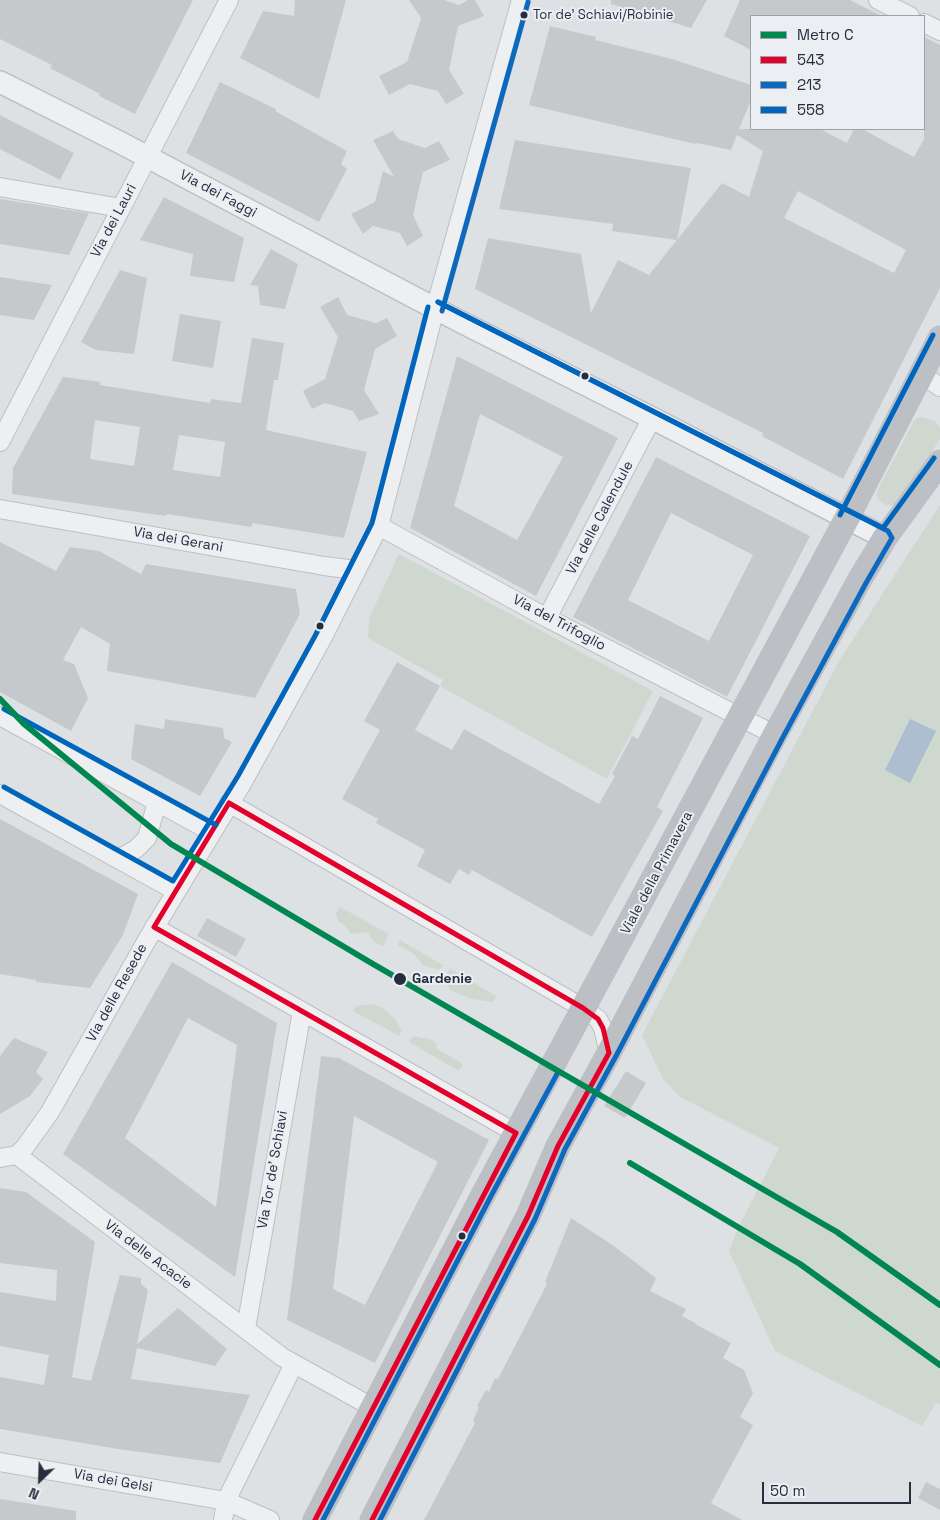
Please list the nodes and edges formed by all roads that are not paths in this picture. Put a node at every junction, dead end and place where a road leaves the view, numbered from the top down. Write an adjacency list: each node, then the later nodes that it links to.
1 (229, 0): 8 (street, Via dei Lauri)
2 (521, 0): 11 (street)
3 (878, 0): 4 (street)
4 (908, 15)
5 (925, 24): 6 (street)
6 (940, 31)
7 (0, 82): 8 (street, Via dei Faggi)
8 (148, 158): 10 (street, Via dei Lauri); 11 (street, Via dei Faggi)
9 (0, 187): 10 (street)
10 (121, 208): 15 (street, Via dei Lauri)
11 (435, 309): 14 (street, Via dei Faggi); 19 (street)
12 (940, 338): 13 (main road, Viale della Primavera)
13 (930, 381): 18 (main road, Viale della Primavera)
14 (652, 418): 18 (street, Via dei Faggi); 22 (street, Via delle Calendule)
15 (0, 442)
16 (940, 462): 20 (main road)
17 (0, 509): 21 (street, Via dei Gerani)
18 (847, 518): 20 (street, Via dei Faggi); 24 (main road, Viale della Primavera)
19 (379, 526): 21 (street); 22 (street, Via del Trifoglio)
20 (885, 538): 25 (main road)
21 (356, 570): 28 (street)
22 (547, 618): 24 (street, Via del Trifoglio)
23 (0, 716): 27 (street)
24 (740, 718): 25 (street, Via del Trifoglio); 33 (main road, Viale della Primavera)
25 (775, 735): 35 (main road)
26 (0, 794): 30 (street)
27 (157, 802): 29 (street); 30 (street)
28 (229, 803): 29 (street, Via delle Resede); 33 (street)
29 (212, 832): 31 (street, Via delle Resede)
30 (118, 859): 31 (street)
31 (176, 891): 32 (street, Via delle Resede)
32 (154, 927): 34 (street); 37 (street, Via delle Resede)
33 (583, 1008): 35 (street); 36 (main road, Viale della Primavera)
34 (302, 1011): 36 (street); 38 (street, Via Tor de' Schiavi)
35 (609, 1053): 46 (main road)
36 (516, 1133): 40 (main road, Viale della Primavera)
37 (8, 1157): 38 (street, Via delle Acacie)
38 (246, 1328): 39 (street, Via delle Acacie)
39 (294, 1364): 40 (street, Via delle Acacie); 42 (street)
40 (372, 1408): 45 (main road, Viale della Primavera)
41 (0, 1462): 42 (street, Via dei Gelsi)
42 (226, 1501): 43 (street); 44 (street, Via dei Gelsi)
43 (223, 1520)
44 (270, 1520)
45 (315, 1520)
46 (372, 1520)

